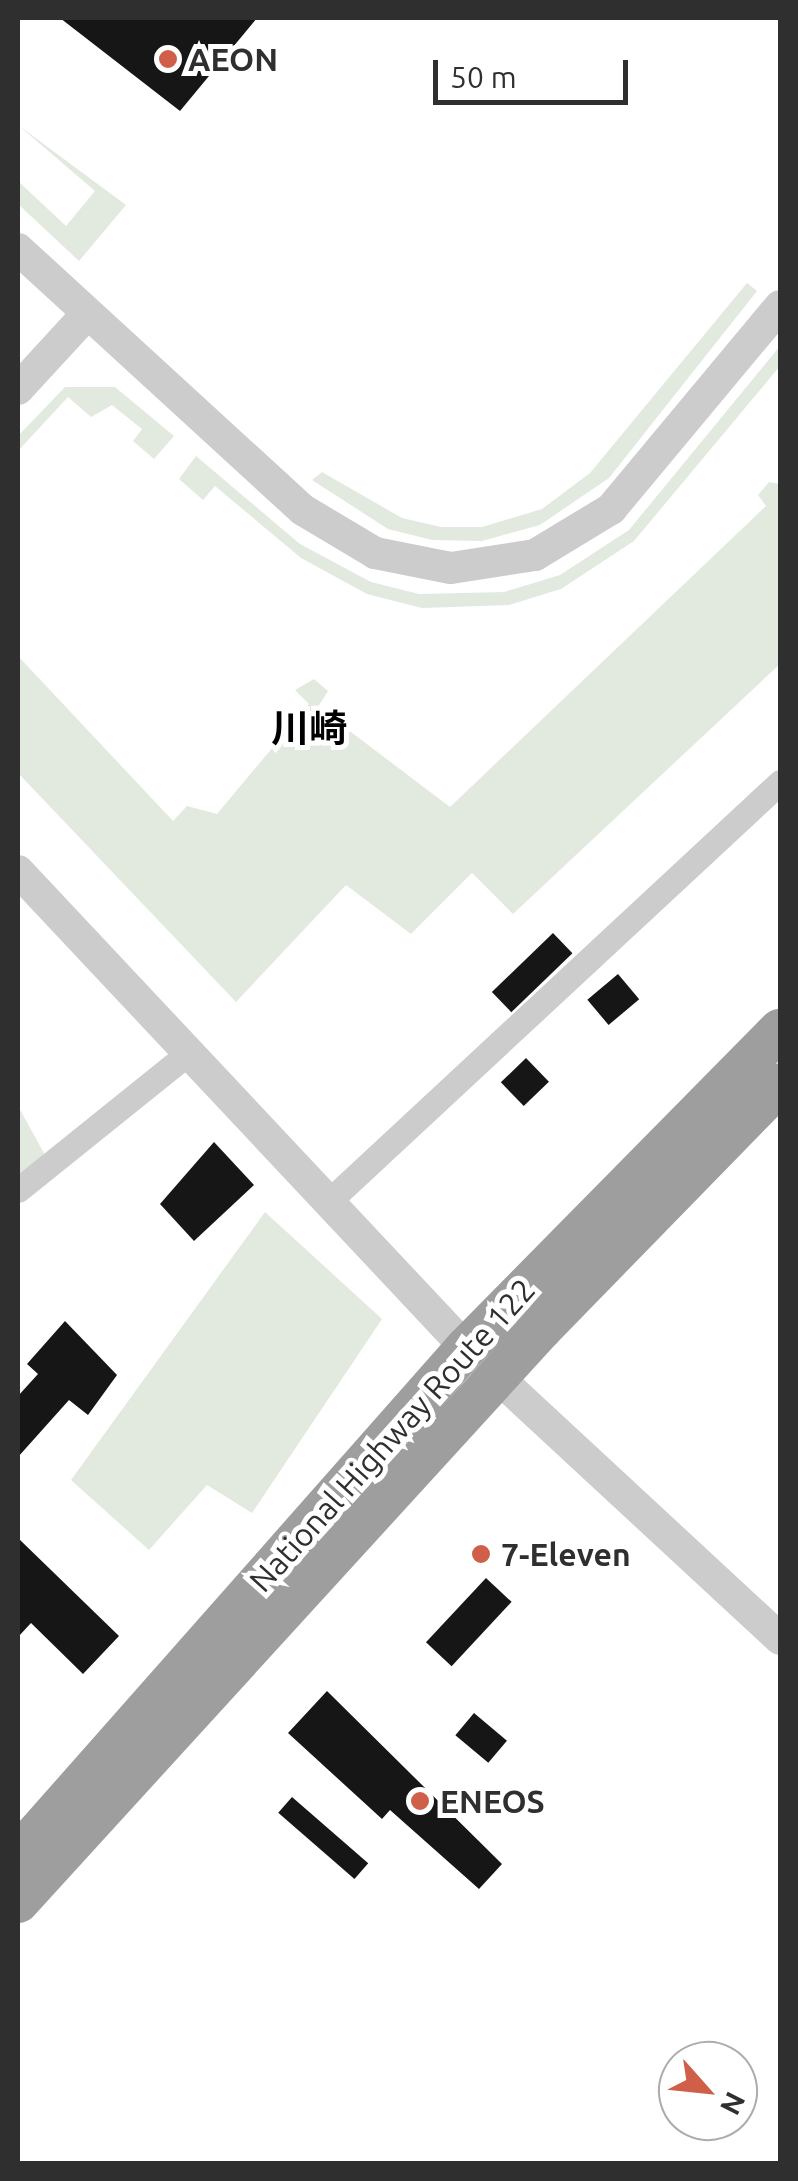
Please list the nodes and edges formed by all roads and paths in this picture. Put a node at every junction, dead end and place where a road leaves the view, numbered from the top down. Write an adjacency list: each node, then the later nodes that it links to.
1 (18, 249): 3 (street)
2 (780, 306): 3 (street)
3 (86, 315): 4 (street)
4 (18, 388)
5 (780, 782): 11 (street)
6 (18, 870): 8 (street)
7 (780, 1030): 12 (highway, National Highway Route 122)
8 (186, 1054): 10 (street); 11 (street)
9 (780, 1084): 13 (highway, National Highway Route 122)
10 (18, 1190)
11 (328, 1203): 12 (street)
12 (466, 1348): 13 (street); 15 (highway, National Highway Route 122)
13 (498, 1377): 14 (street); 16 (highway, National Highway Route 122)
14 (780, 1638)
15 (18, 1855)
16 (18, 1902)

